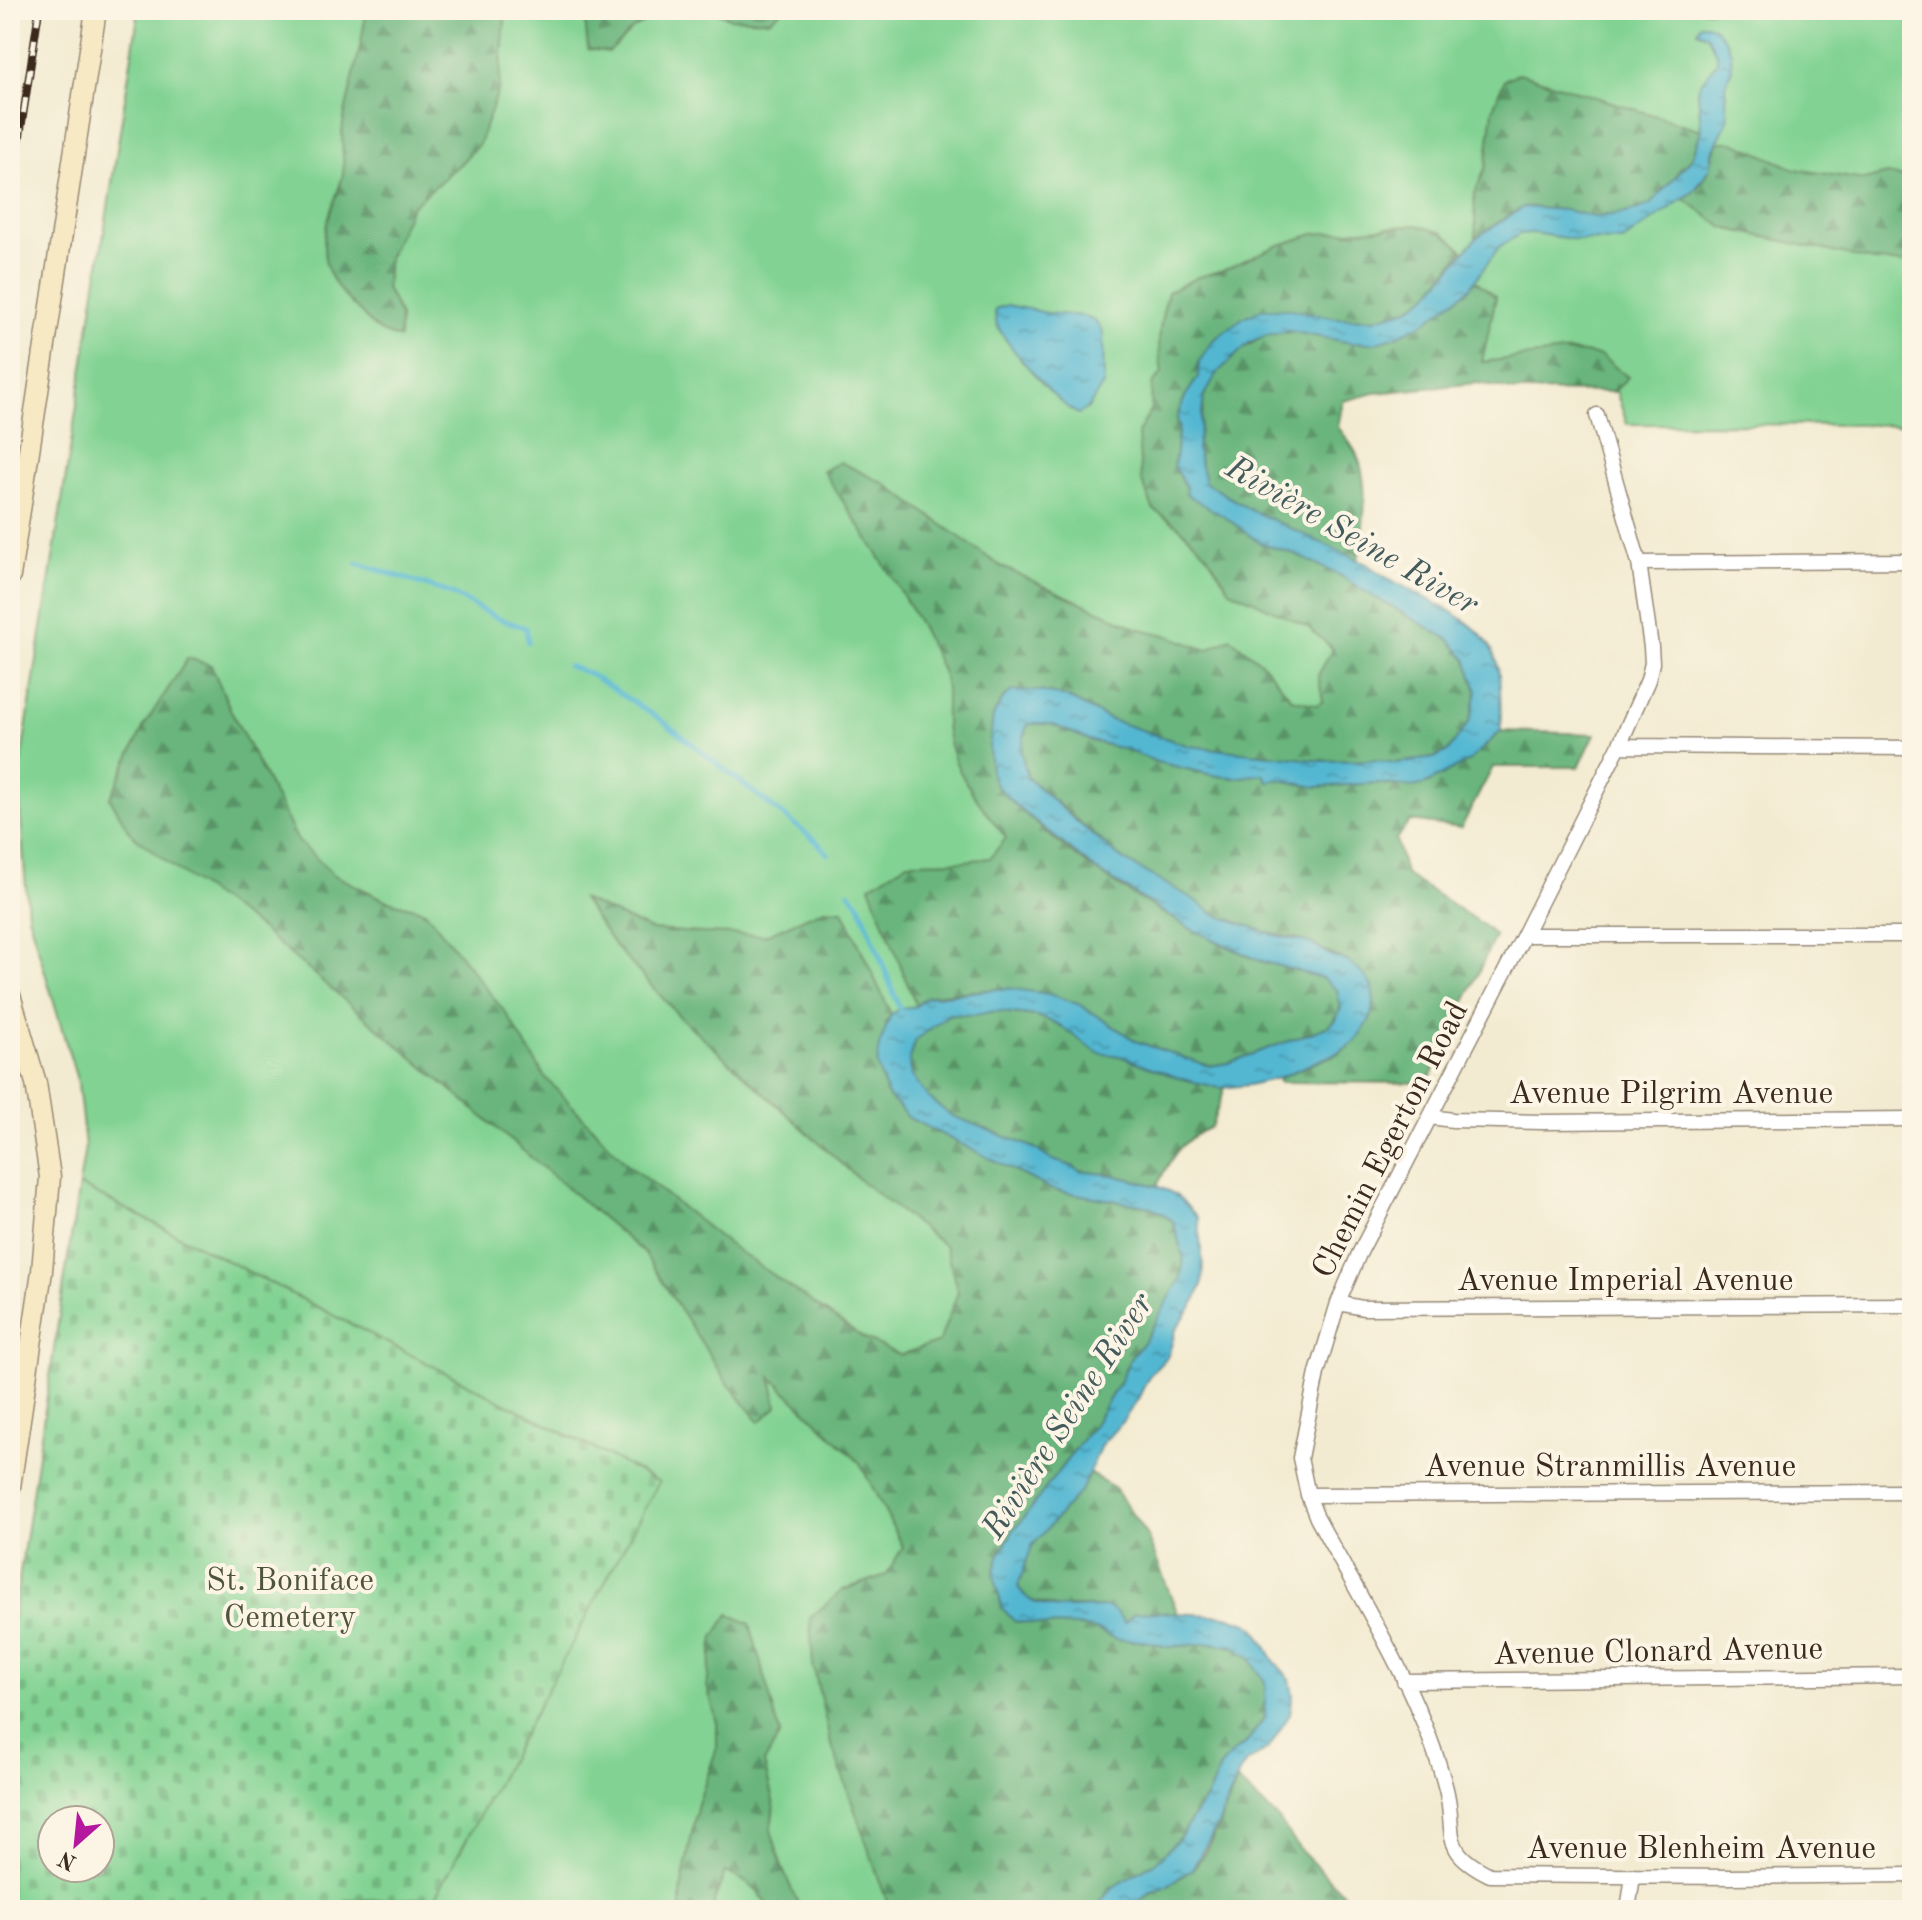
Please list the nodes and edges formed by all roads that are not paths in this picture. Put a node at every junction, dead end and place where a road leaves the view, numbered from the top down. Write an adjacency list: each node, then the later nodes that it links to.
1 (96, 10): 5 (main road)
2 (1597, 415): 4 (street, Chemin Egerton Road)
3 (1912, 561): 4 (street)
4 (1639, 563): 6 (street, Chemin Egerton Road)
5 (10, 576)
6 (1619, 746): 7 (street); 8 (street, Chemin Egerton Road)
7 (1912, 748)
8 (1524, 935): 9 (street); 11 (street, Chemin Egerton Road)
9 (1912, 935)
10 (10, 995): 15 (main road)
11 (1430, 1117): 12 (street, Avenue Pilgrim Avenue); 13 (street, Chemin Egerton Road)
12 (1912, 1119)
13 (1338, 1303): 14 (street, Avenue Imperial Avenue); 17 (street, Chemin Egerton Road)
14 (1912, 1305)
15 (10, 1487)
16 (1912, 1492): 17 (street, Avenue Stranmillis Avenue)
17 (1308, 1495): 19 (street, Chemin Egerton Road)
18 (1912, 1676): 19 (street, Avenue Clonard Avenue)
19 (1404, 1681): 20 (street, Chemin Egerton Road)
20 (1490, 1875): 22 (street, Avenue Blenheim Avenue)
21 (1912, 1875): 22 (street, Avenue Blenheim Avenue)
22 (1633, 1876): 23 (street)
23 (1628, 1910)

